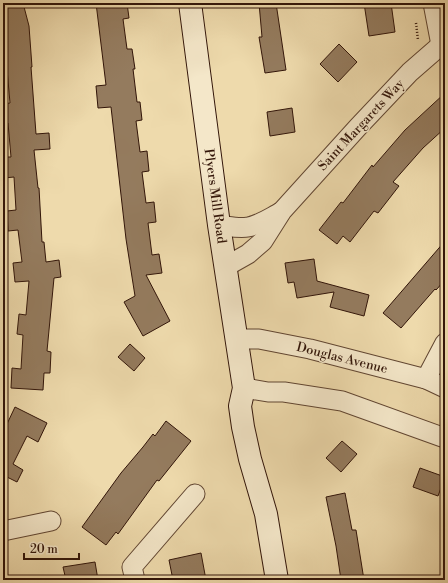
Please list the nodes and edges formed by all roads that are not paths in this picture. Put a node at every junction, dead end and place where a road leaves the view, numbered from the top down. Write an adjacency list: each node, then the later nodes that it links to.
1 (190, 3): 5 (street, Plyers Mill Road)
2 (433, 3): 3 (street)
3 (443, 44): 4 (street, Saint Margarets Way)
4 (282, 211): 5 (street, Saint Margarets Way); 6 (street, Saint Margarets Way)
5 (219, 224): 6 (street, Plyers Mill Road)
6 (225, 267): 7 (street, Plyers Mill Road)
7 (237, 339): 9 (street, Douglas Avenue); 10 (street, Plyers Mill Road)
8 (445, 343): 9 (street)
9 (426, 379): 11 (street, Douglas Avenue)
10 (244, 388): 12 (street); 17 (street, Plyers Mill Road)
11 (445, 388)
12 (445, 438)
13 (195, 494): 16 (street)
14 (51, 521): 15 (street)
15 (3, 531)
16 (135, 580)
17 (276, 580)

